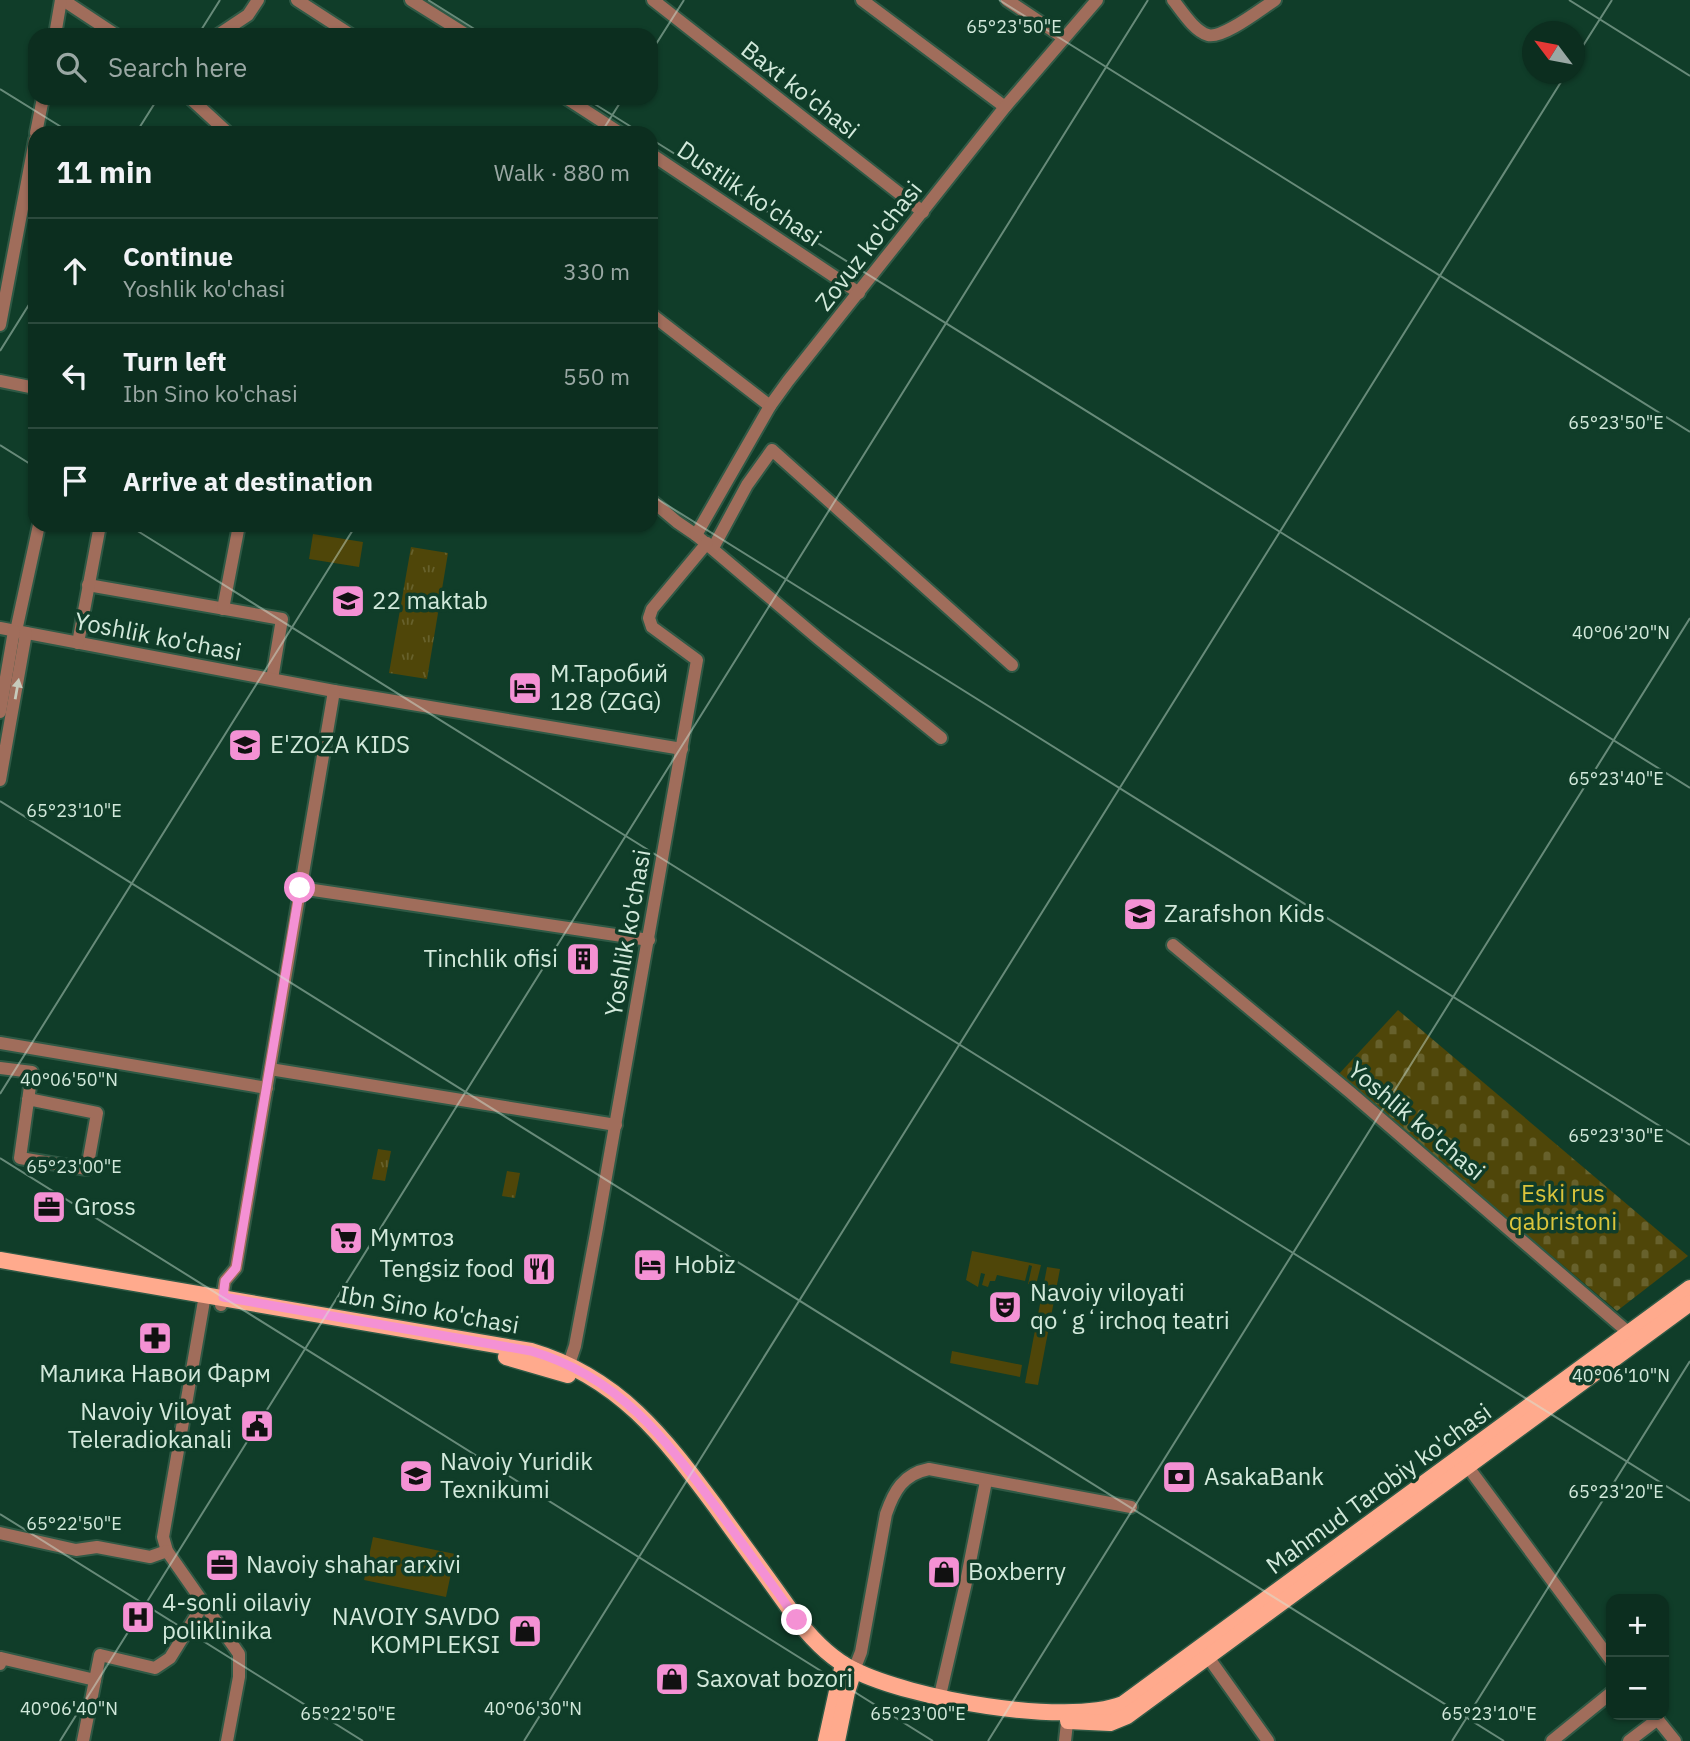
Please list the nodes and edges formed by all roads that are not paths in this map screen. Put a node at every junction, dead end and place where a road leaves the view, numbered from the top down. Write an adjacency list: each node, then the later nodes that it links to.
1 (62, 0): 11 (street); 12 (street)
2 (258, 0): 13 (street)
3 (297, 0): 14 (street)
4 (411, 0): 15 (street)
5 (653, 0): 26 (street, Baxt ko'chasi)
6 (862, 0): 20 (street)
7 (1007, 0): 16 (street)
8 (1097, 0): 16 (street, Zovuz ko'chasi)
9 (1173, 0): 10 (street)
10 (1276, 0)
11 (56, 28)
12 (105, 28)
13 (228, 28)
14 (340, 28)
15 (456, 28)
16 (1064, 38): 20 (street, Zovuz ko'chasi)
17 (42, 105): 21 (street)
18 (198, 105): 22 (street)
19 (577, 105): 23 (street)
20 (1005, 107): 26 (street, Zovuz ko'chasi)
21 (37, 126)
22 (220, 126)
23 (609, 126)
24 (658, 159): 27 (street, Dustlik ko'chasi)
25 (28, 177): 29 (street)
26 (923, 212): 27 (street, Zovuz ko'chasi)
27 (859, 293): 32 (street, Zovuz ko'chasi)
28 (658, 319): 32 (street)
29 (0, 325)
30 (0, 381): 31 (street)
31 (28, 387)
32 (770, 406): 37 (street, Zovuz ko'chasi)
33 (658, 506): 37 (street)
34 (38, 532): 41 (street)
35 (99, 532): 38 (street)
36 (238, 532): 39 (street)
37 (705, 542): 43 (street); 47 (street); 48 (street, Yoshlik ko'chasi)
38 (88, 585): 39 (street); 42 (street)
39 (223, 608): 44 (street)
40 (0, 628): 41 (street, Yoshlik ko'chasi)
41 (19, 632): 42 (street, Yoshlik ko'chasi); 46 (street); 49 (street, one-way to 41)
42 (78, 643): 44 (street, Yoshlik ko'chasi)
43 (1012, 665)
44 (272, 679): 45 (street, Yoshlik ko'chasi)
45 (334, 691): 48 (street, Yoshlik ko'chasi); 50 (street)
46 (0, 712)
47 (941, 738)
48 (682, 749): 51 (street, Yoshlik ko'chasi)
49 (0, 780)
50 (300, 888): 51 (street); 55 (street)
51 (649, 940): 58 (street, Yoshlik ko'chasi)
52 (1172, 945): 65 (street, Yoshlik ko'chasi)
53 (0, 1042): 56 (street)
54 (0, 1068): 57 (street)
55 (270, 1069): 56 (street); 58 (street)
56 (267, 1088): 63 (street)
57 (28, 1099): 57 (street)
58 (615, 1125): 66 (street, Yoshlik ko'chasi)
59 (0, 1260): 62 (main road)
60 (0, 1270): 62 (main road, Mahmud Tarobiy ko'chasi)
61 (1690, 1288): 65 (main road, Mahmud Tarobiy ko'chasi)
62 (204, 1299): 63 (main road, Mahmud Tarobiy ko'chasi); 71 (street)
63 (222, 1301): 66 (main road, Mahmud Tarobiy ko'chasi)
64 (1690, 1303): 67 (main road, Mahmud Tarobiy ko'chasi)
65 (1629, 1333): 80 (main road, Mahmud Tarobiy ko'chasi)
66 (568, 1369): 76 (main road, Mahmud Tarobiy ko'chasi)
67 (1468, 1467): 73 (main road, Mahmud Tarobiy ko'chasi); 74 (street)
68 (986, 1481): 69 (street); 76 (street); 79 (street)
69 (1131, 1507)
70 (0, 1533): 71 (street)
71 (167, 1551): 72 (street)
72 (204, 1603): 77 (street); 84 (street)
73 (1208, 1657): 80 (main road, Mahmud Tarobiy ko'chasi); 88 (street)
74 (1609, 1657)
75 (0, 1664): 77 (street)
76 (848, 1671): 79 (main road, Mahmud Tarobiy ko'chasi); 85 (main road); 86 (main road)
77 (95, 1680): 83 (street)
78 (1606, 1697): 89 (street)
79 (939, 1701): 80 (main road, Mahmud Tarobiy ko'chasi)
80 (1068, 1716): 87 (street)
81 (1653, 1720): 90 (street)
82 (1658, 1720): 91 (street)
83 (83, 1741)
84 (227, 1741)
85 (826, 1741)
86 (838, 1741)
87 (1065, 1741)
88 (1268, 1741)
89 (1552, 1741)
90 (1629, 1741)
91 (1675, 1741)

